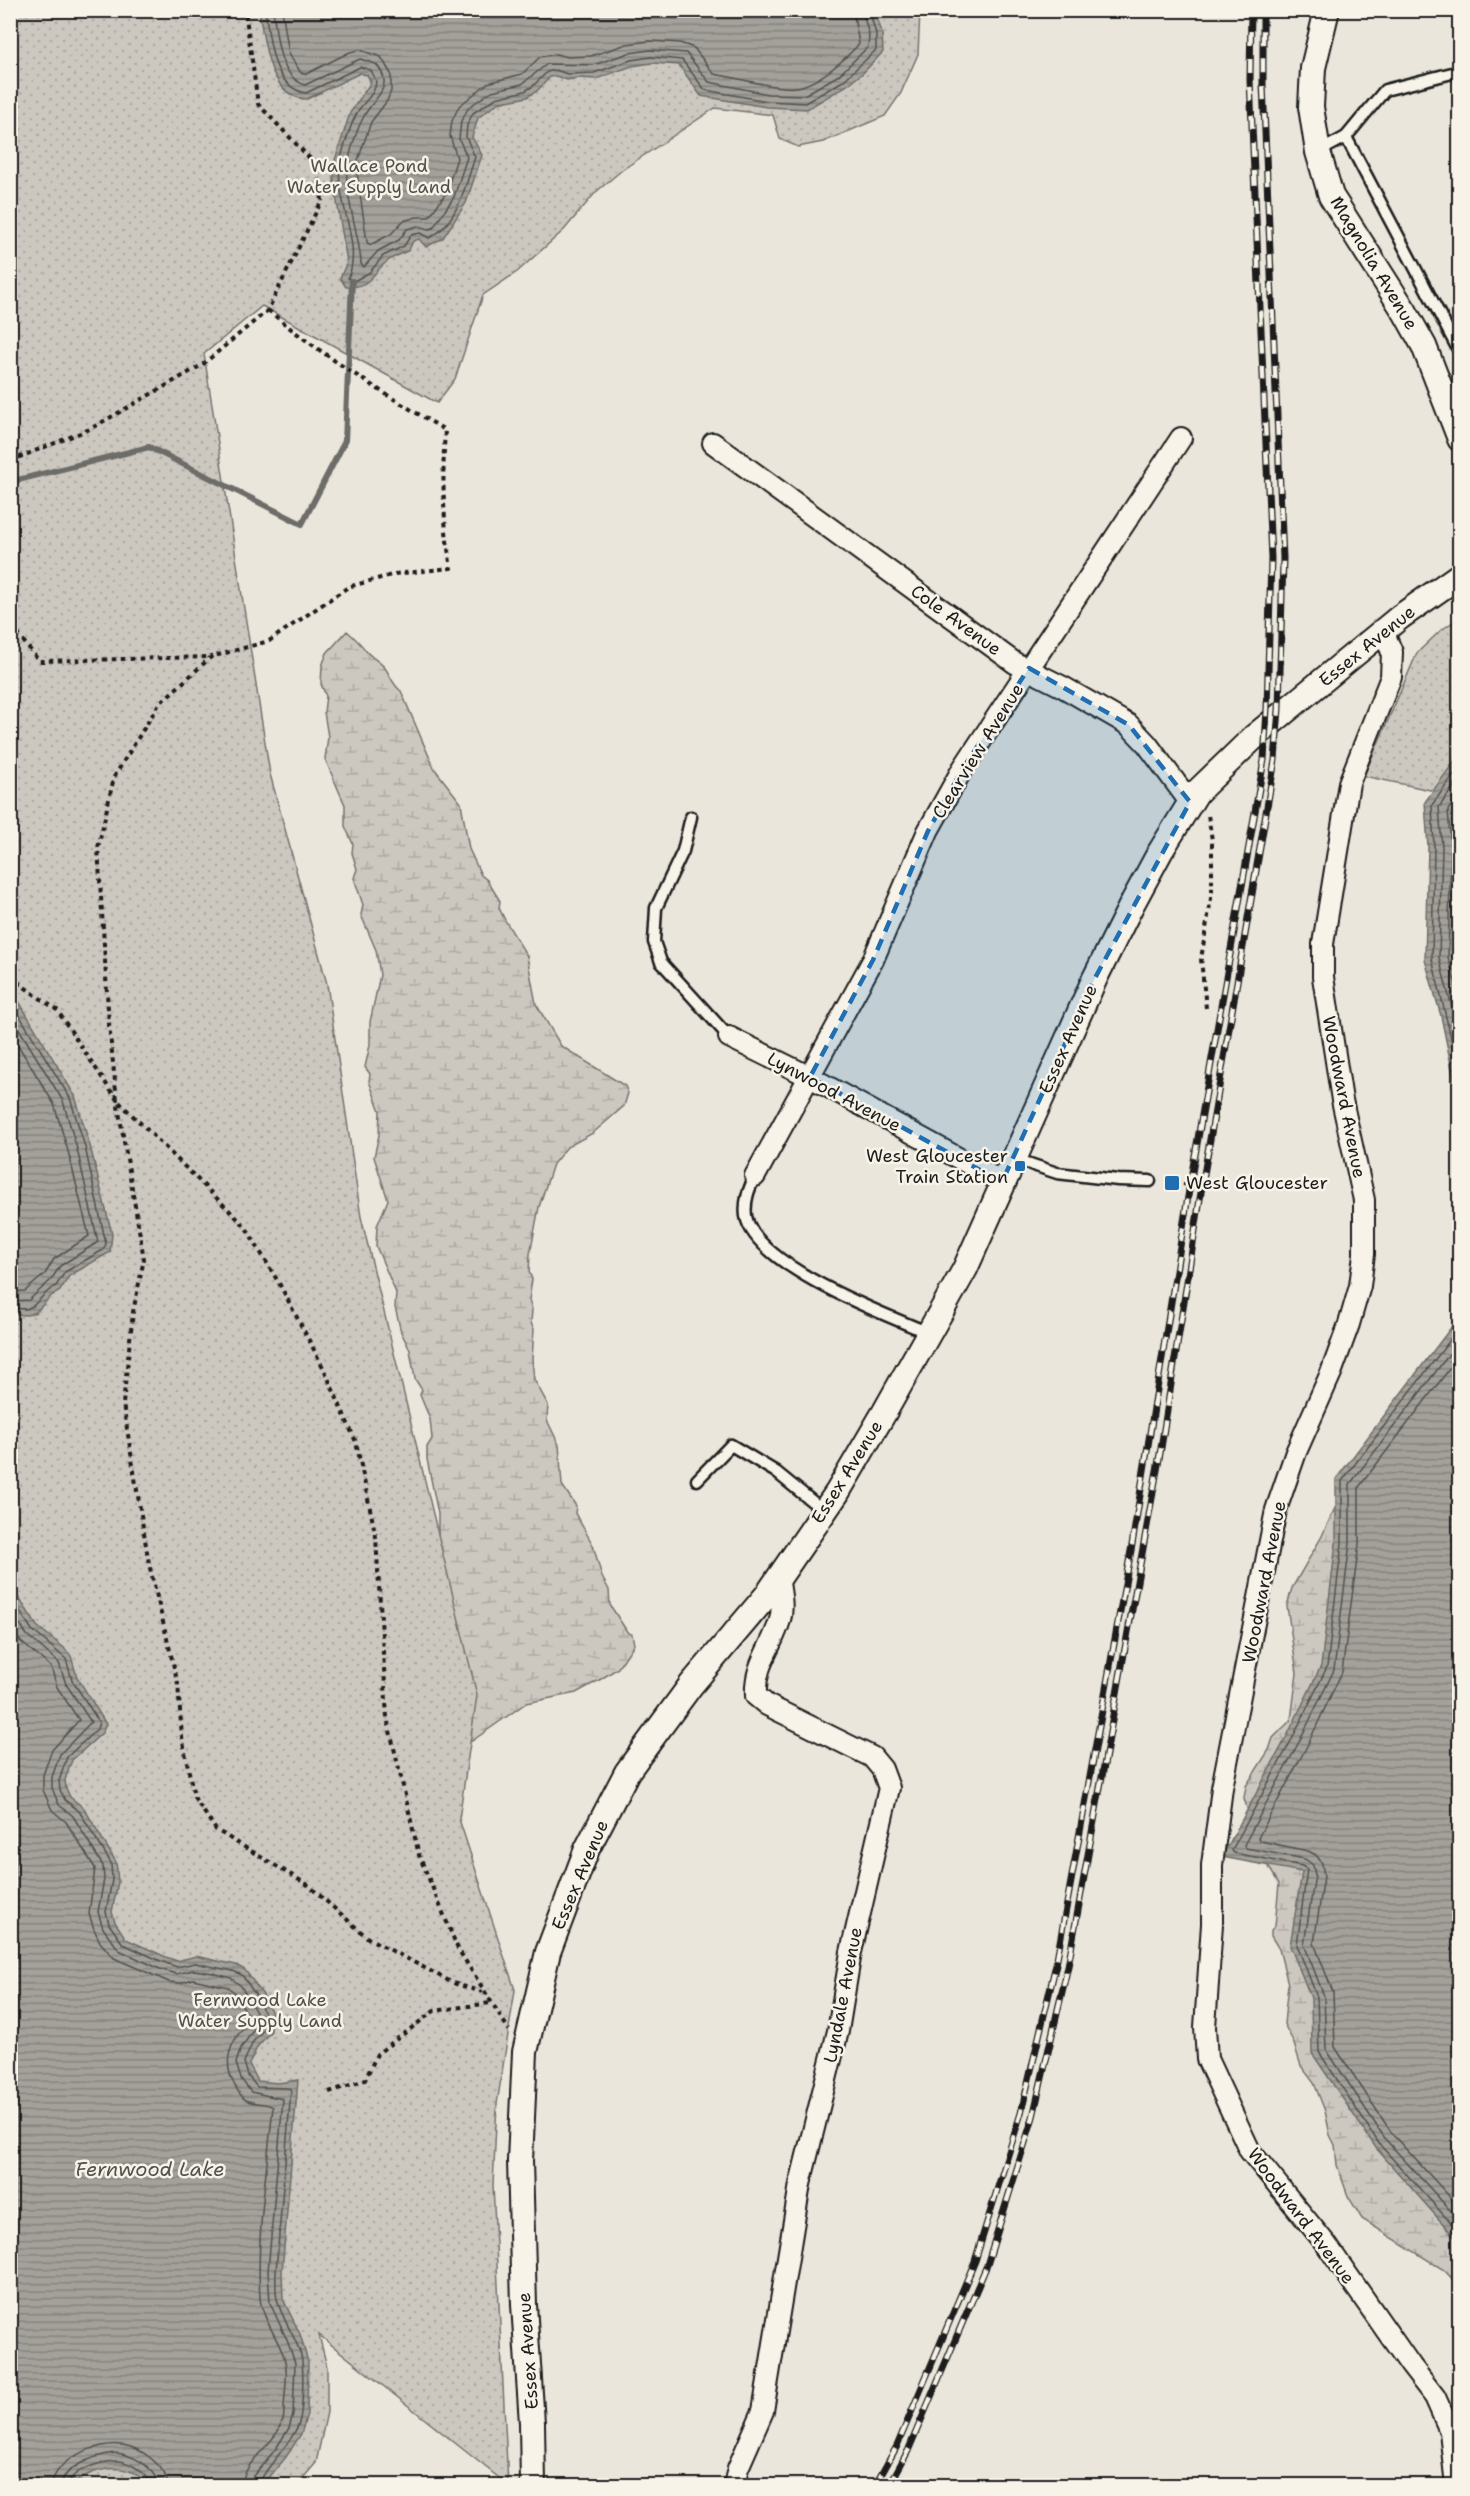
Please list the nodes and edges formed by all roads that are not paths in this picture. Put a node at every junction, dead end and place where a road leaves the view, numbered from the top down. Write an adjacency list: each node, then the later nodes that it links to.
1 (1327, 10): 4 (street, Magnolia Avenue)
2 (1460, 71): 3 (lane)
3 (1347, 137): 4 (lane); 5 (lane)
4 (1318, 152): 7 (street, Magnolia Avenue)
5 (1460, 353)
6 (1182, 438): 11 (street, Clearview Avenue)
7 (1460, 439)
8 (713, 443): 11 (street, Cole Avenue)
9 (1460, 575): 10 (street, Essex Avenue)
10 (1383, 632): 12 (street, Essex Avenue); 26 (street, Woodward Avenue)
11 (1029, 668): 12 (street, Cole Avenue); 15 (street, Clearview Avenue)
12 (1194, 797): 16 (street, Essex Avenue)
13 (692, 817): 14 (lane)
14 (729, 1037): 15 (street, Lynwood Avenue)
15 (810, 1077): 17 (street, Clearview Avenue); 19 (street, Lynwood Avenue)
16 (1014, 1158): 18 (lane); 19 (street, Essex Avenue)
17 (755, 1176): 20 (lane)
18 (1150, 1181)
19 (1002, 1182): 20 (street, Essex Avenue)
20 (929, 1333): 22 (street, Essex Avenue)
21 (697, 1480): 22 (lane)
22 (824, 1511): 23 (street, Essex Avenue)
23 (778, 1577): 24 (street, Essex Avenue); 25 (street, Lyndale Avenue)
24 (533, 2486)
25 (734, 2486)
26 (1456, 2486)

